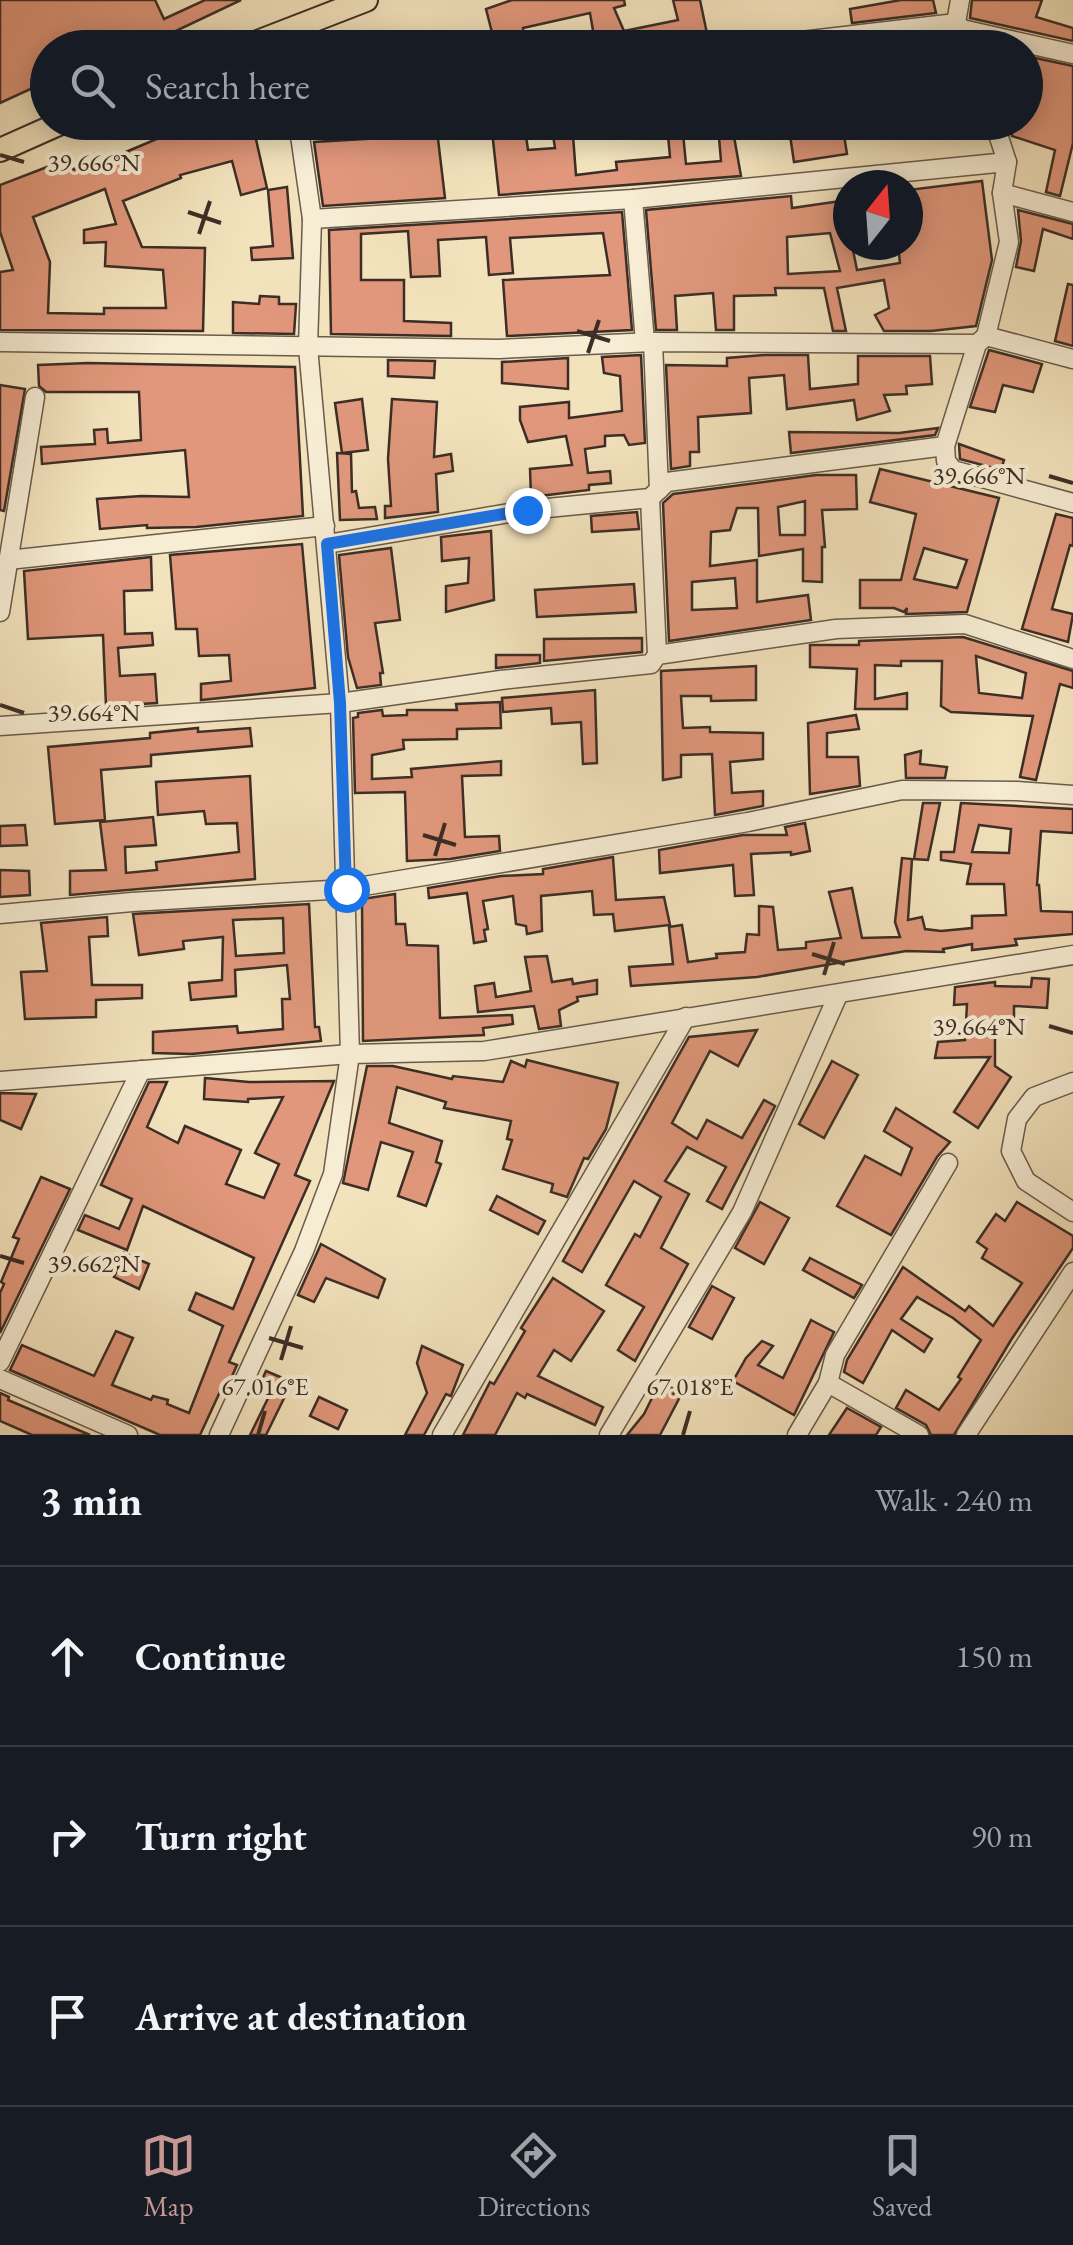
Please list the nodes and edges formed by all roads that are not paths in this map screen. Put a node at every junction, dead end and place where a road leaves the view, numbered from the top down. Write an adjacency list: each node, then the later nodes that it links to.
1 (366, 0): 3 (main road)
2 (960, 0): 4 (street)
3 (323, 8): 5 (main road)
4 (959, 26): 6 (street); 7 (street); 8 (street)
5 (297, 30)
6 (920, 30)
7 (961, 30)
8 (975, 30)
9 (1043, 47): 10 (street)
10 (1073, 54)
11 (30, 137): 14 (main road)
12 (301, 140): 19 (street)
13 (1000, 140): 15 (street)
14 (0, 150)
15 (1007, 162): 16 (street); 17 (street)
16 (1002, 193): 18 (street); 20 (street)
17 (634, 199): 19 (street); 22 (street)
18 (1073, 212)
19 (312, 219): 23 (street)
20 (981, 340): 22 (street); 24 (street); 26 (street)
21 (0, 342): 23 (street)
22 (649, 342): 23 (street); 27 (street)
23 (308, 346): 29 (street)
24 (1073, 360)
25 (35, 397): 30 (street)
26 (945, 446): 27 (street); 28 (street)
27 (654, 494): 29 (street); 32 (street)
28 (1073, 503)
29 (326, 535): 30 (street); 34 (street)
30 (8, 560): 31 (street)
31 (0, 612)
32 (658, 655): 33 (street); 34 (street)
33 (1073, 658)
34 (340, 703): 35 (street); 37 (street)
35 (0, 726)
36 (1073, 795): 37 (street)
37 (346, 889): 38 (street); 42 (street)
38 (0, 914)
39 (1073, 955): 40 (street)
40 (838, 994): 41 (street); 55 (street)
41 (686, 1016): 42 (street); 54 (street)
42 (350, 1054): 43 (street); 53 (street)
43 (142, 1070): 44 (street); 49 (street)
44 (0, 1081)
45 (1073, 1082): 47 (street)
46 (948, 1163): 51 (street)
47 (1073, 1212)
48 (1073, 1272): 58 (street)
49 (0, 1362)
50 (0, 1379): 52 (street)
51 (828, 1383): 56 (street); 57 (street)
52 (128, 1435)
53 (219, 1435)
54 (442, 1435)
55 (610, 1435)
56 (797, 1435)
57 (919, 1435)
58 (966, 1435)

